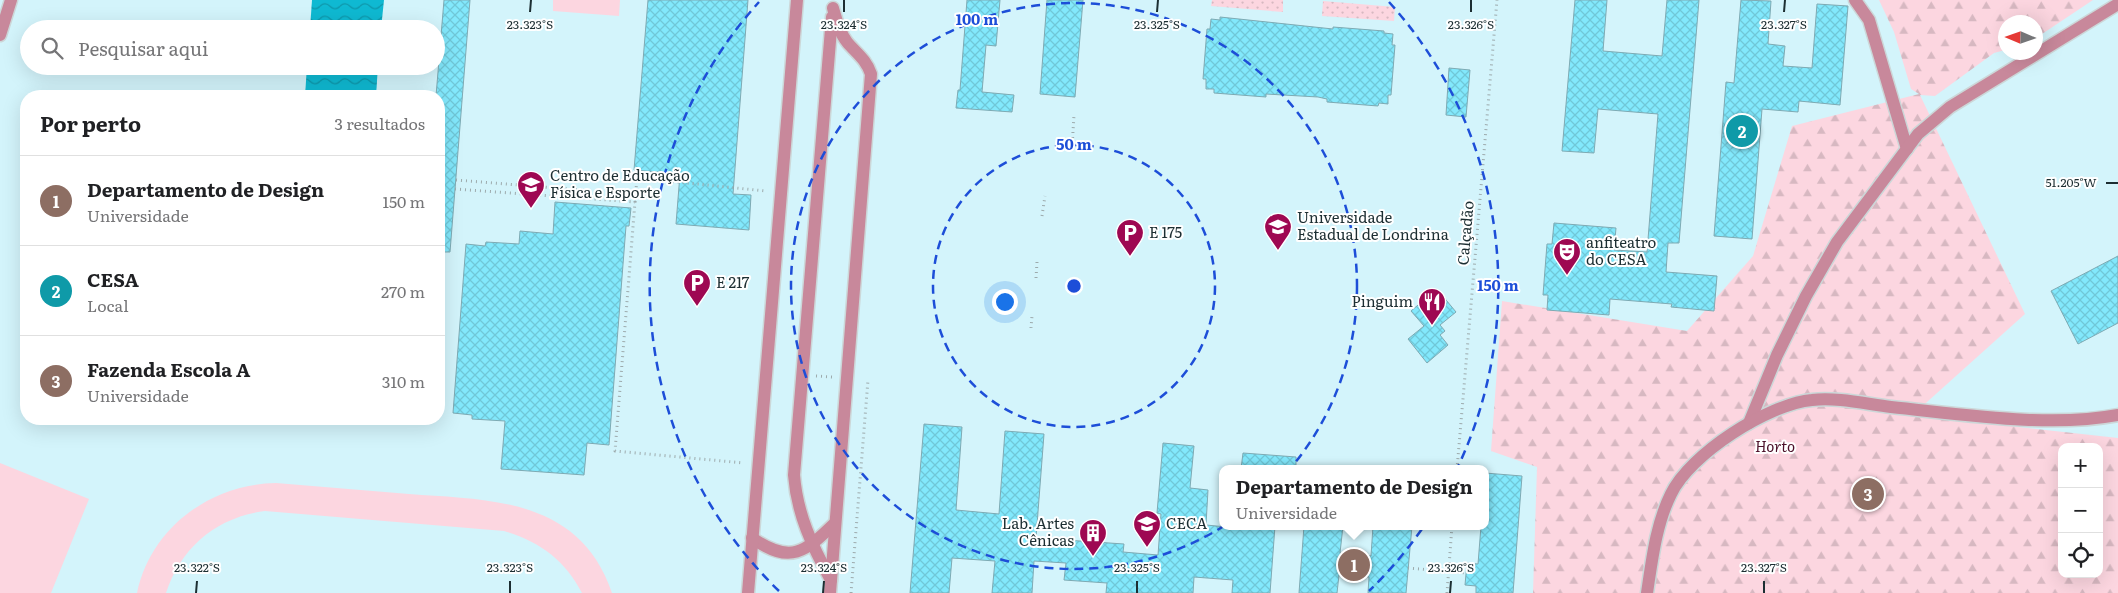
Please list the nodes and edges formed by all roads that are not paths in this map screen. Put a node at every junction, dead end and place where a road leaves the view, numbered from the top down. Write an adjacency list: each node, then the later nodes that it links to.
1 (11, 0): 6 (street)
2 (797, 0): 11 (street)
3 (1855, 0): 7 (street)
4 (834, 4): 10 (street); 12 (street)
5 (2118, 4): 7 (street)
6 (0, 35)
7 (1907, 149): 9 (street)
8 (2118, 415): 9 (street)
9 (1749, 423): 15 (street)
10 (835, 523): 12 (street); 13 (street)
11 (752, 538): 12 (street); 14 (street)
12 (811, 545): 13 (street)
13 (830, 586)
14 (748, 593)
15 (1647, 593)

